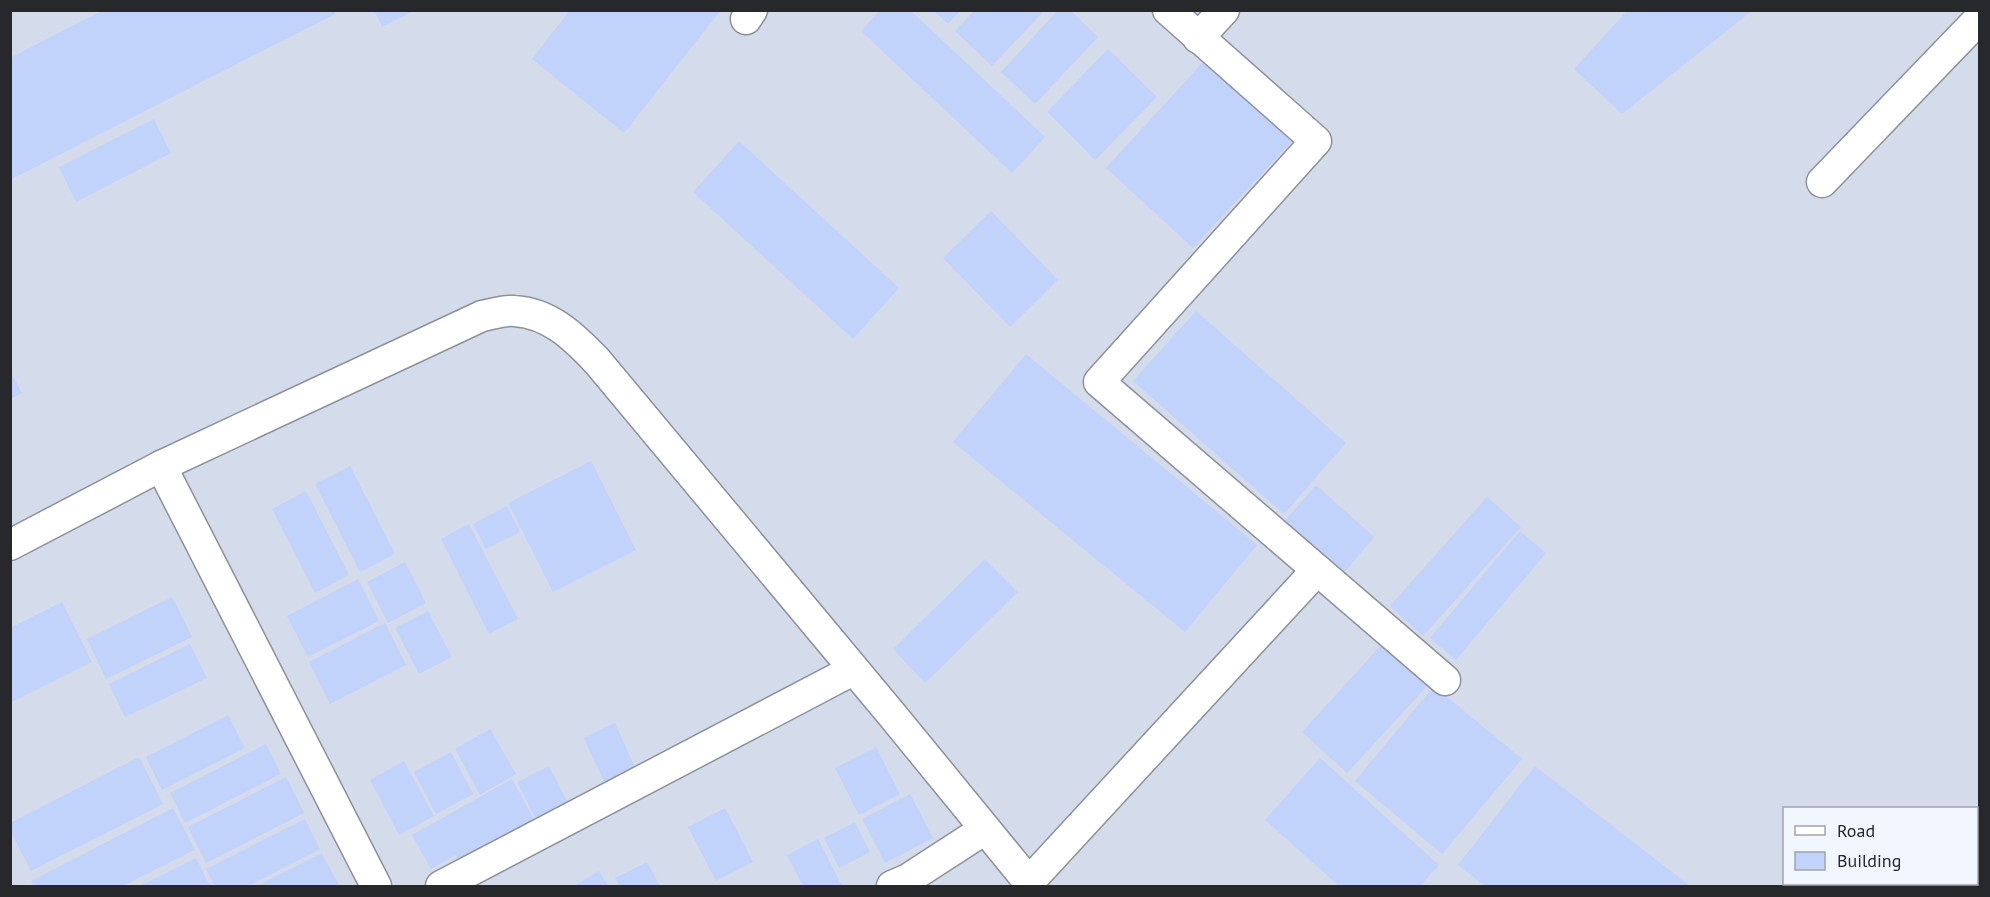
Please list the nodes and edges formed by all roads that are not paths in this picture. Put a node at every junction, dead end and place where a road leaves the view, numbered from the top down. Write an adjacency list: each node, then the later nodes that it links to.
1 (1167, 10): 4 (lane)
2 (1224, 10): 4 (lane)
3 (1980, 18): 5 (lane)
4 (1198, 38): 8 (lane)
5 (1822, 182)
6 (161, 466): 7 (lane); 9 (lane); 13 (lane)
7 (10, 546)
8 (1317, 570): 10 (lane); 12 (lane)
9 (853, 670): 11 (lane); 14 (lane)
10 (1445, 680)
11 (985, 829): 12 (lane); 15 (lane)
12 (1031, 884)
13 (376, 886)
14 (441, 886)
15 (892, 886)

